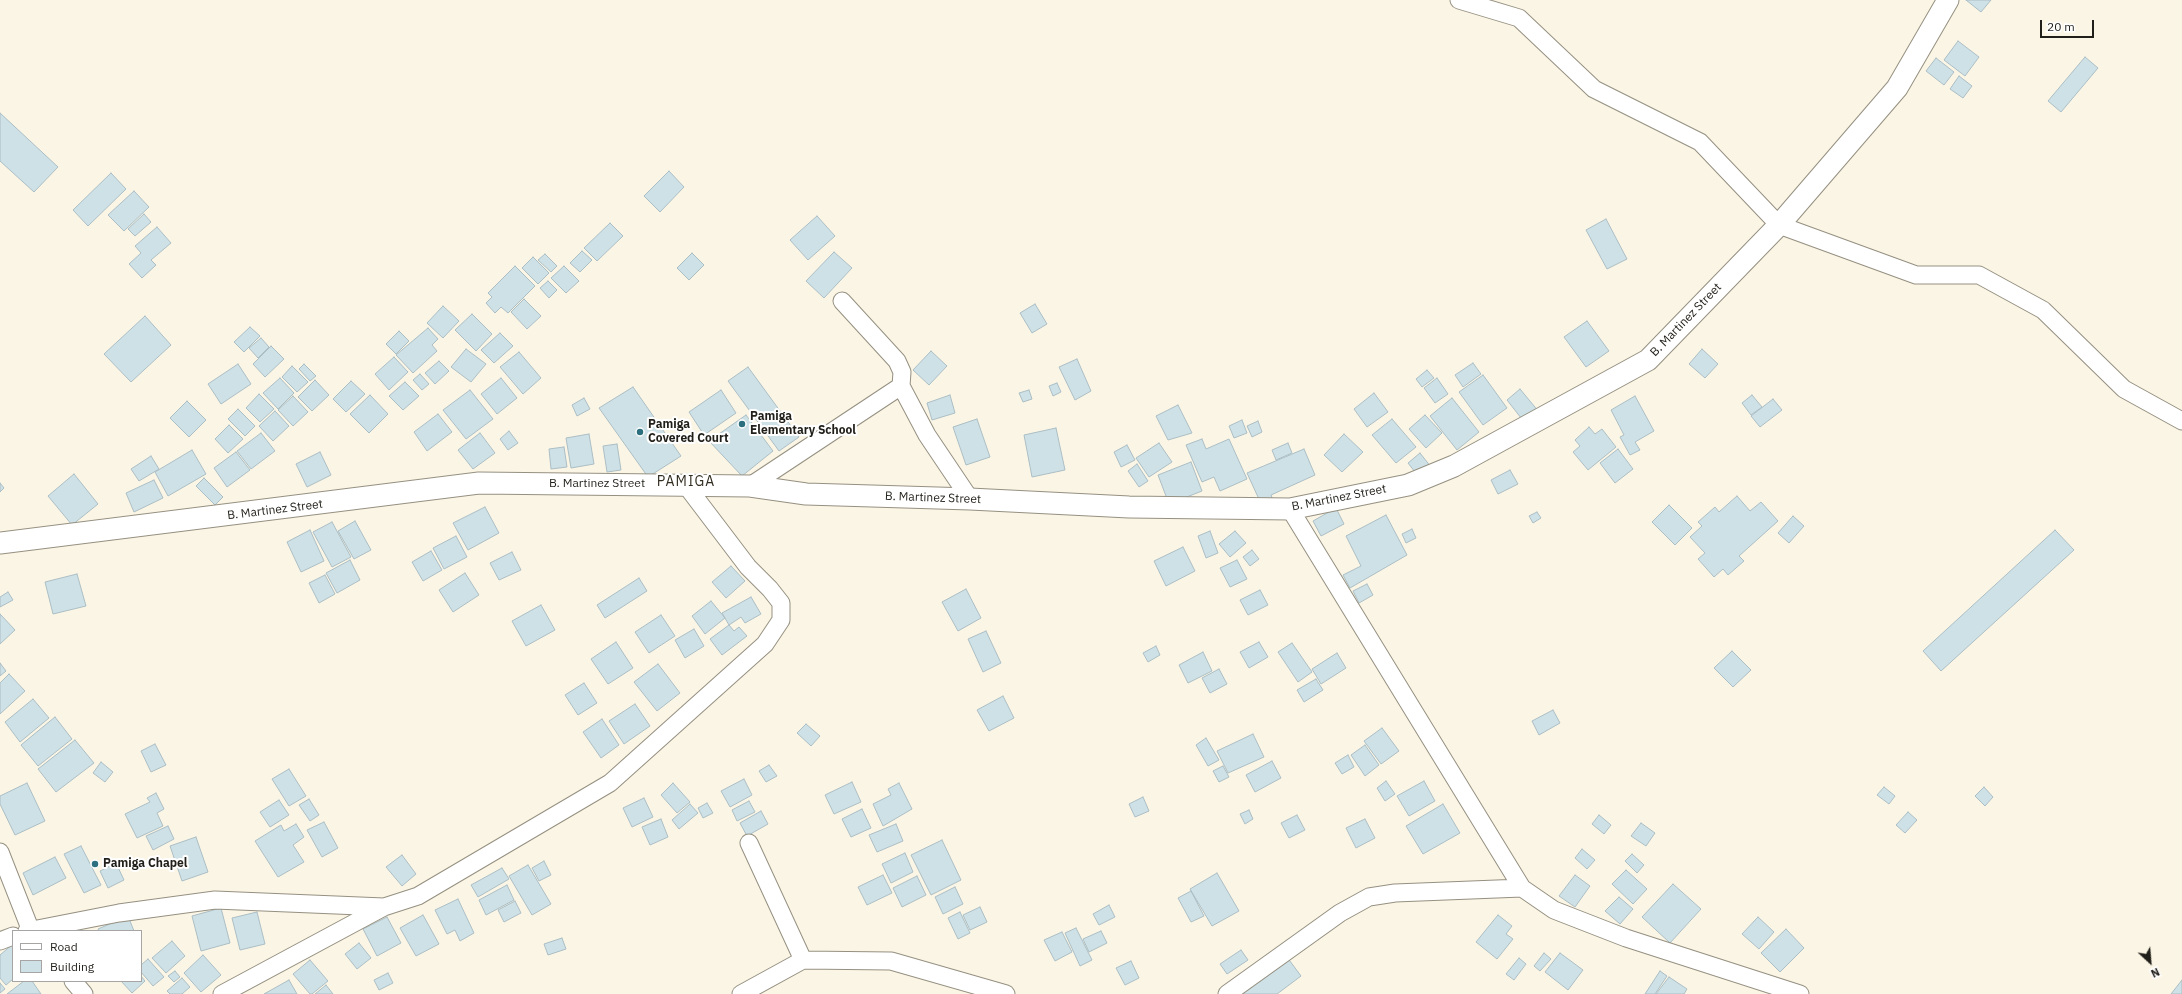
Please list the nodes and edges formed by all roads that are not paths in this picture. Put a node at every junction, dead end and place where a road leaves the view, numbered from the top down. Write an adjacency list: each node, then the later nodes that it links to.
1 (1459, 0): 3 (street)
2 (1948, 0): 3 (street, B. Martinez Street)
3 (1779, 225): 6 (street); 10 (street, B. Martinez Street)
4 (842, 301): 5 (street)
5 (901, 386): 8 (street); 9 (street)
6 (2182, 421)
7 (685, 484): 8 (street, B. Martinez Street); 11 (street, B. Martinez Street); 15 (street)
8 (750, 486): 9 (street, B. Martinez Street)
9 (970, 499): 10 (street, B. Martinez Street)
10 (1290, 509): 14 (street)
11 (0, 543)
12 (749, 843): 20 (street)
13 (0, 852): 16 (street)
14 (1522, 888): 26 (street); 27 (street)
15 (384, 907): 17 (street); 23 (street)
16 (29, 930)
17 (34, 930)
18 (12, 936): 19 (street)
19 (0, 942)
20 (803, 960): 24 (street); 25 (street)
21 (74, 982): 22 (street)
22 (84, 994)
23 (222, 994)
24 (741, 994)
25 (1006, 994)
26 (1227, 994)
27 (1800, 994)

